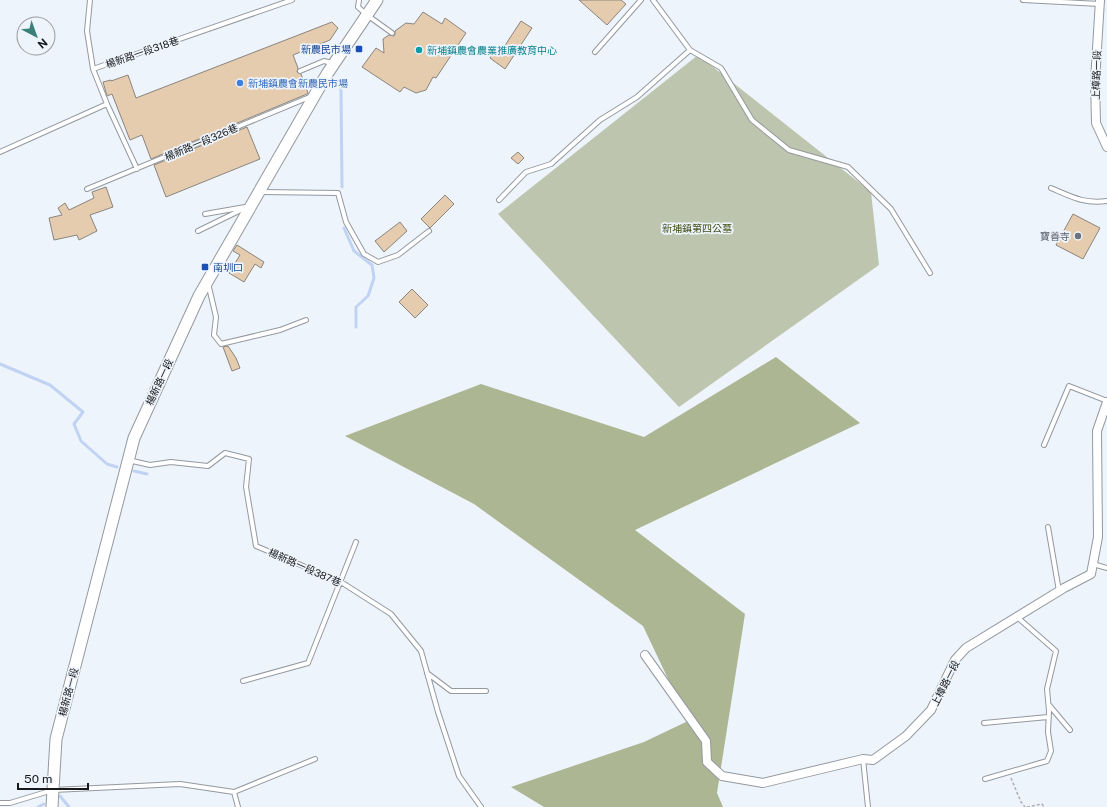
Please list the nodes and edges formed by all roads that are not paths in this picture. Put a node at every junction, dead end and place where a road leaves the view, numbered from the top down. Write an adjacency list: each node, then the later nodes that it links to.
1 (90, 0): 14 (lane)
2 (292, 0): 14 (lane, 楊新路一段318巷)
3 (359, 0): 9 (lane)
4 (377, 0): 9 (main road, 楊新路一段)
5 (640, 0): 12 (lane)
6 (653, 0): 11 (lane)
7 (1023, 0): 8 (lane)
8 (1100, 2): 18 (street, 上樟路一段)
9 (366, 16): 10 (lane); 13 (main road, 楊新路一段)
10 (392, 33)
11 (690, 50): 24 (lane); 30 (lane)
12 (595, 52)
13 (335, 63): 15 (lane); 16 (main road, 楊新路一段)
14 (94, 69): 17 (lane, 楊新路一段318巷)
15 (300, 71)
16 (316, 94): 20 (lane, 楊新路一段326巷); 23 (main road, 楊新路一段)
17 (107, 104): 19 (lane); 20 (lane, 楊新路一段318巷)
18 (1107, 148)
19 (0, 152)
20 (137, 169): 22 (lane, 楊新路一段326巷)
21 (1052, 188): 25 (lane)
22 (87, 190)
23 (259, 192): 26 (main road, 楊新路一段); 29 (lane)
24 (499, 200)
25 (1107, 200)
26 (251, 206): 27 (lane); 28 (lane); 31 (main road, 楊新路一段)
27 (205, 214)
28 (198, 231)
29 (429, 231)
30 (930, 273)
31 (208, 281): 32 (lane); 35 (main road, 楊新路一段)
32 (306, 320)
33 (1107, 402): 34 (lane); 38 (street, 上樟路一段)
34 (1044, 445)
35 (128, 460): 40 (lane, 楊新路一段387巷); 54 (main road, 楊新路一段)
36 (1048, 527): 41 (lane)
37 (356, 542): 40 (lane)
38 (1093, 564): 39 (lane); 41 (street, 上樟路一段)
39 (1107, 568)
40 (341, 582): 44 (lane, 楊新路一段387巷); 45 (lane)
41 (1059, 591): 42 (street, 上樟路一段)
42 (1017, 616): 47 (lane); 52 (street, 上樟路一段)
43 (645, 655): 52 (street, 上樟路一段)
44 (427, 673): 46 (lane); 59 (lane, 楊新路一段387巷)
45 (243, 681)
46 (486, 691)
47 (1049, 704): 48 (lane); 50 (lane)
48 (1048, 717): 49 (lane); 53 (lane)
49 (984, 723)
50 (1070, 730)
51 (315, 759): 55 (lane)
52 (863, 759): 60 (lane)
53 (985, 779)
54 (53, 790): 55 (lane); 56 (lane); 57 (main road, 楊新路一段)
55 (234, 792): 58 (lane)
56 (0, 803)
57 (52, 807)
58 (238, 807)
59 (481, 807)
60 (868, 807)

